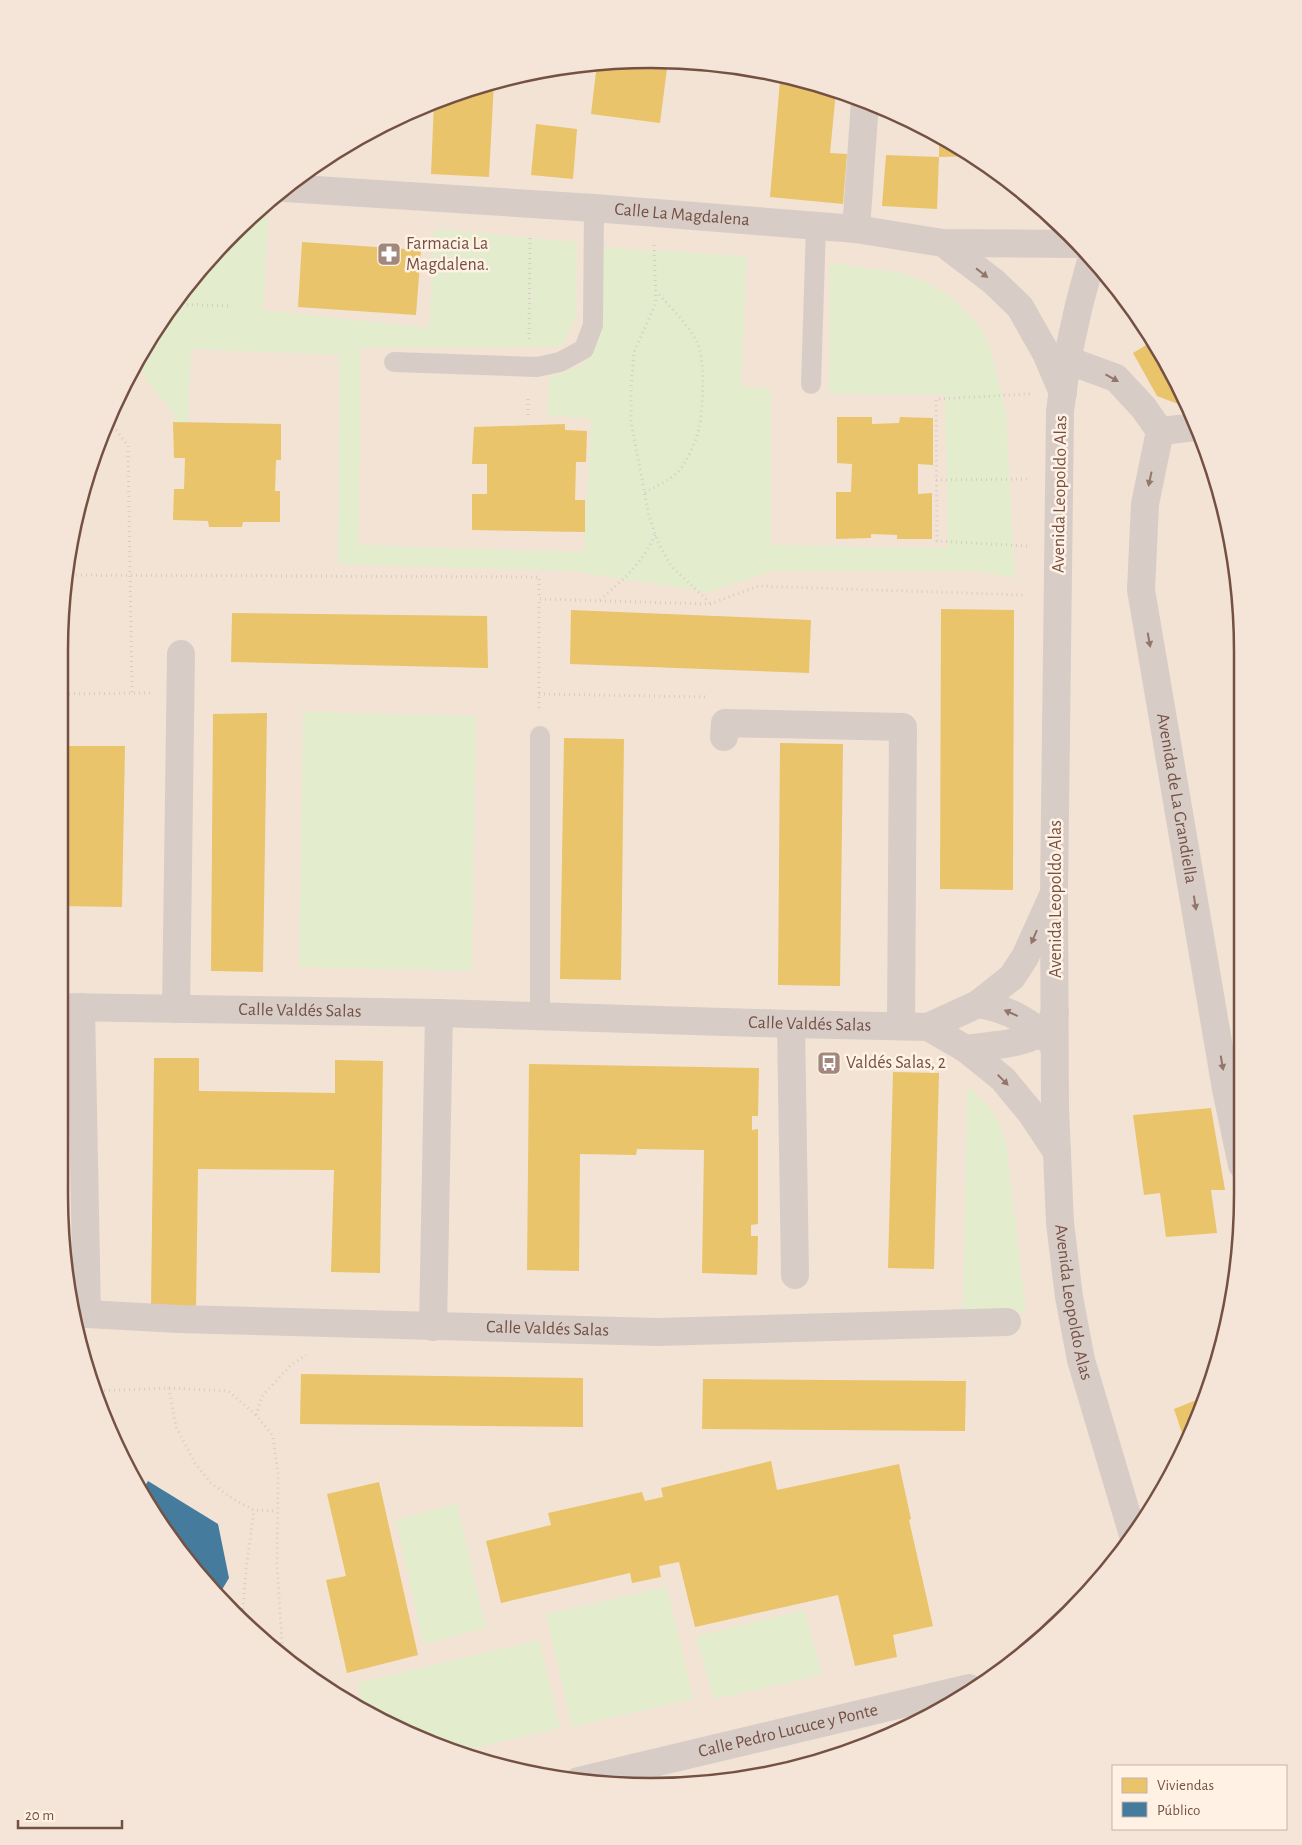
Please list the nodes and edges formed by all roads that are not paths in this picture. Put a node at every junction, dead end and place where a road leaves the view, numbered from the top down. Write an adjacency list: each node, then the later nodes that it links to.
1 (865, 108): 5 (street)
2 (295, 189): 3 (street, Calle La Magdalena)
3 (594, 208): 4 (street, Calle La Magdalena); 10 (lane)
4 (816, 226): 5 (street, Calle La Magdalena); 11 (lane)
5 (856, 229): 6 (street, Calle La Magdalena)
6 (944, 243): 7 (street, Calle La Magdalena); 12 (street, one-way to 12)
7 (1070, 244)
8 (1090, 266): 9 (street, Avenida Leopoldo Alas)
9 (1067, 360): 12 (street, Avenida Leopoldo Alas); 14 (street, one-way to 14)
10 (394, 362)
11 (810, 384)
12 (1063, 393): 18 (street, Avenida Leopoldo Alas)
13 (1190, 428): 14 (street)
14 (1160, 431): 29 (street, Avenida de La Grandiella, one-way to 29)
15 (181, 654): 21 (street)
16 (540, 736): 23 (lane)
17 (724, 737): 25 (street)
18 (1054, 893): 19 (street, Calle Valdés Salas, one-way to 19); 27 (street, Avenida Leopoldo Alas)
19 (978, 1004): 26 (street, Calle Valdés Salas); 27 (street, one-way to 19)
20 (70, 1007): 21 (street, Calle Valdés Salas); 33 (street, Calle Valdés Salas)
21 (176, 1008): 22 (street, Calle Valdés Salas)
22 (439, 1013): 23 (street, Calle Valdés Salas); 33 (street)
23 (540, 1016): 24 (street, Calle Valdés Salas)
24 (791, 1024): 25 (street, Calle Valdés Salas); 31 (street)
25 (901, 1026): 26 (street, Calle Valdés Salas)
26 (928, 1027): 28 (street, Calle Valdés Salas)
27 (1050, 1030): 28 (street); 30 (street, Avenida Leopoldo Alas)
28 (966, 1049): 30 (street, Calle Valdés Salas, one-way to 30)
29 (1234, 1127)
30 (1057, 1152): 34 (street, Avenida Leopoldo Alas)
31 (795, 1275)
32 (1008, 1322): 33 (street, Calle Valdés Salas)
33 (434, 1327)
34 (1130, 1526)
35 (955, 1692): 36 (street, Calle Pedro Lucuce y Ponte)
36 (619, 1776)

